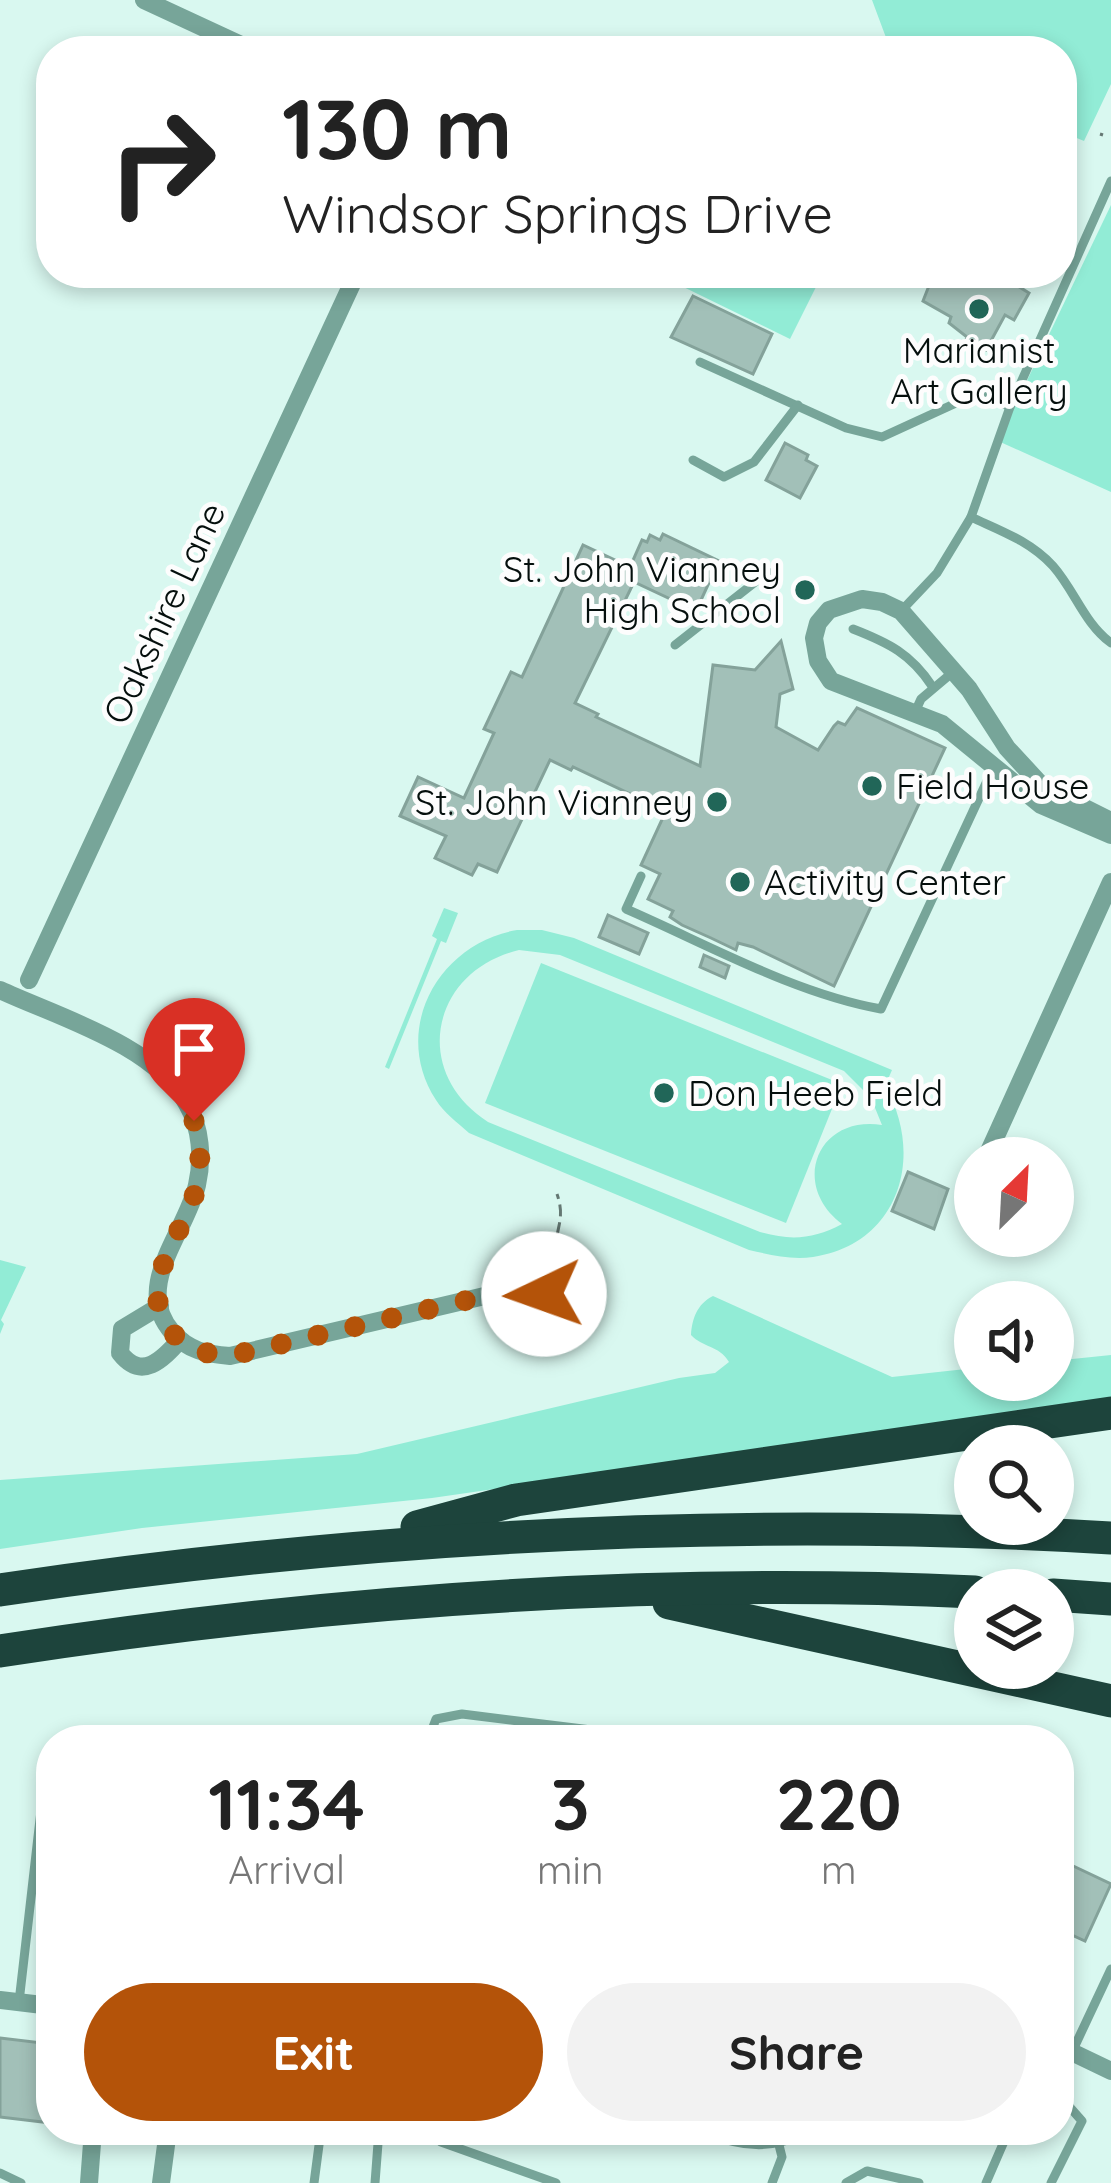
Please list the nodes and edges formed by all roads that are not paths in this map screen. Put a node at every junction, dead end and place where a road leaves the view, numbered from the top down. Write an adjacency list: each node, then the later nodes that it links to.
1 (144, 0): 2 (street)
2 (222, 36)
3 (1111, 181): 4 (lane)
4 (1077, 257)
5 (350, 288): 25 (street, Oakshire Lane)
6 (1063, 288): 9 (lane)
7 (700, 362): 8 (lane)
8 (798, 405): 9 (lane); 10 (lane)
9 (1010, 407): 11 (lane)
10 (693, 460)
11 (971, 517): 13 (lane); 15 (lane)
12 (768, 572): 16 (lane)
13 (901, 611): 17 (street); 19 (street)
14 (854, 629): 18 (lane)
15 (1111, 643)
16 (675, 645)
17 (953, 672): 18 (lane); 21 (street)
18 (932, 686): 19 (lane)
19 (915, 712): 20 (street)
20 (994, 766): 22 (street); 23 (lane)
21 (1111, 821)
22 (1111, 835)
23 (641, 876)
24 (1111, 882): 27 (street)
25 (29, 980)
26 (0, 990): 29 (street)
27 (996, 1137)
28 (536, 1284): 28 (street); 30 (street)
29 (160, 1306): 30 (street); 30 (street)
30 (180, 1340)
31 (1111, 1413): 33 (highway)
32 (1111, 1538): 33 (highway)
33 (346, 1547): 34 (highway)
34 (0, 1590)
35 (621, 1592): 36 (highway); 39 (highway); 40 (highway)
36 (954, 1592)
37 (1074, 1596): 38 (highway)
38 (1111, 1599)
39 (0, 1652)
40 (1111, 1701)
41 (434, 1725): 42 (lane)
42 (551, 1725)
43 (36, 1865): 46 (lane)
44 (1111, 1969): 45 (lane)
45 (1106, 1994): 47 (lane)
46 (9, 2001)
47 (1074, 2038)
48 (1074, 2053): 49 (street)
49 (1111, 2071)
50 (93, 2145): 61 (street)
51 (166, 2145): 62 (street)
52 (319, 2145): 63 (lane)
53 (378, 2145): 64 (lane)
54 (449, 2145): 59 (lane)
55 (779, 2145): 65 (lane)
56 (1002, 2145): 68 (lane)
57 (1070, 2145): 69 (lane)
58 (0, 2173): 60 (lane)
59 (552, 2182)
60 (21, 2183)
61 (89, 2183)
62 (161, 2183)
63 (314, 2183)
64 (375, 2183)
65 (772, 2183)
66 (846, 2183): 67 (lane)
67 (919, 2183)
68 (986, 2183)
69 (1051, 2183)

